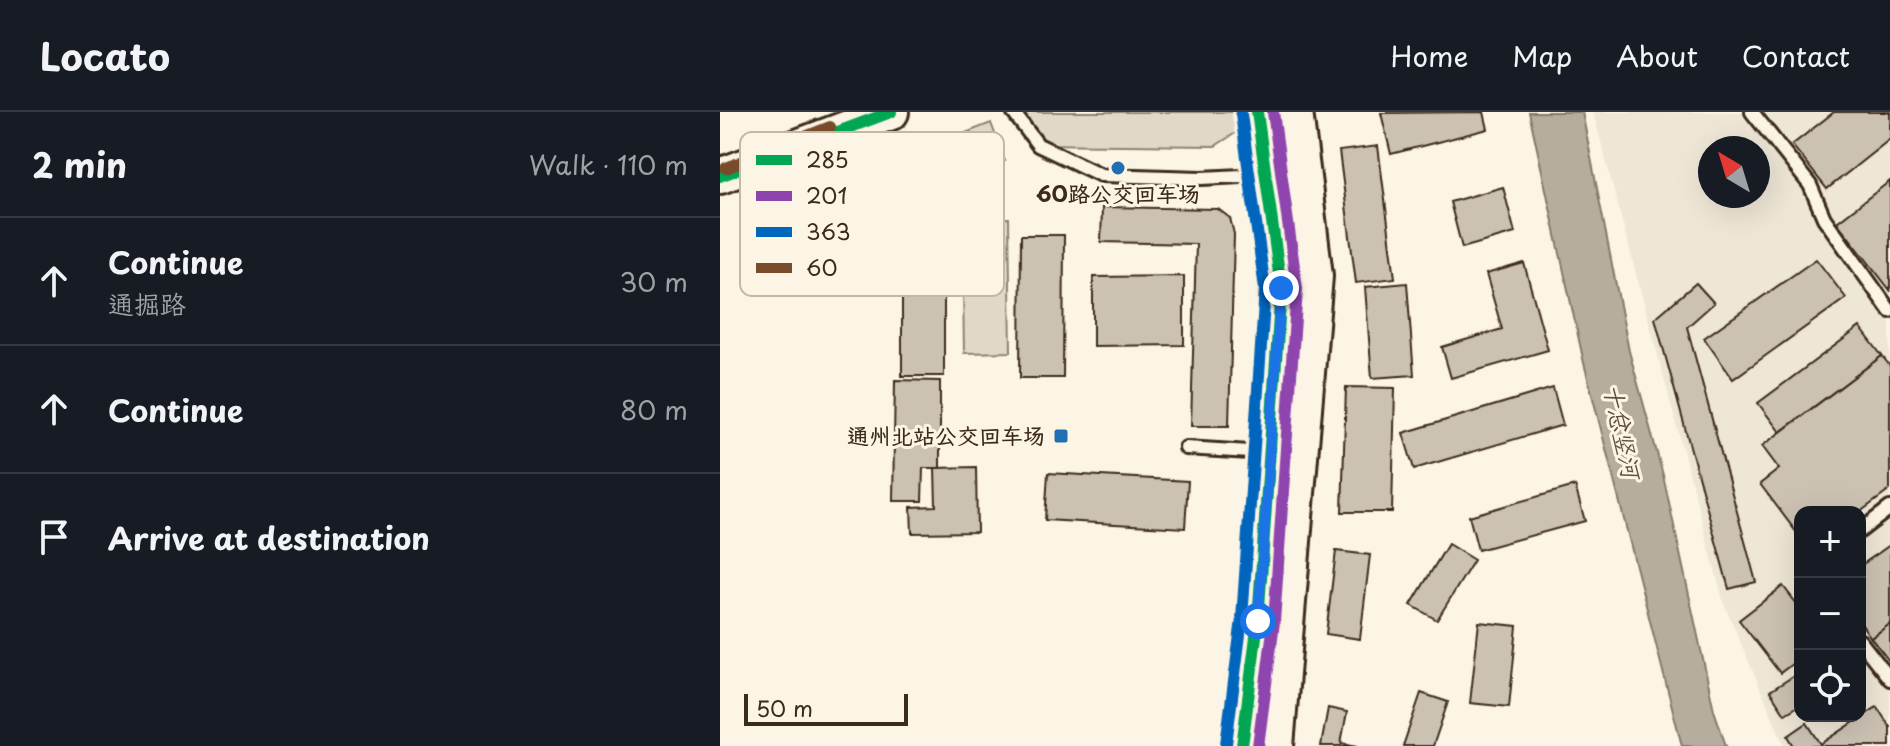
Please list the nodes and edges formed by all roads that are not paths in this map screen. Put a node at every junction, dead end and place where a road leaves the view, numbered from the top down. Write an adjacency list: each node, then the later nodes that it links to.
1 (824, 112): 7 (main road)
2 (891, 112): 8 (main road)
3 (1013, 112): 13 (lane)
4 (1257, 112): 13 (main road)
5 (1295, 112): 12 (main road)
6 (1752, 112): 15 (lane)
7 (773, 132)
8 (838, 132)
9 (740, 145): 10 (main road)
10 (720, 153)
11 (740, 169): 14 (main road)
12 (1304, 173): 13 (lane); 23 (main road)
13 (1267, 174): 17 (main road)
14 (720, 176)
15 (1890, 311)
16 (1186, 448): 17 (lane)
17 (1270, 454): 22 (main road)
18 (1890, 508): 19 (lane)
19 (1866, 526)
20 (1866, 649): 21 (lane)
21 (1890, 679)
22 (1242, 746)
23 (1276, 746)

